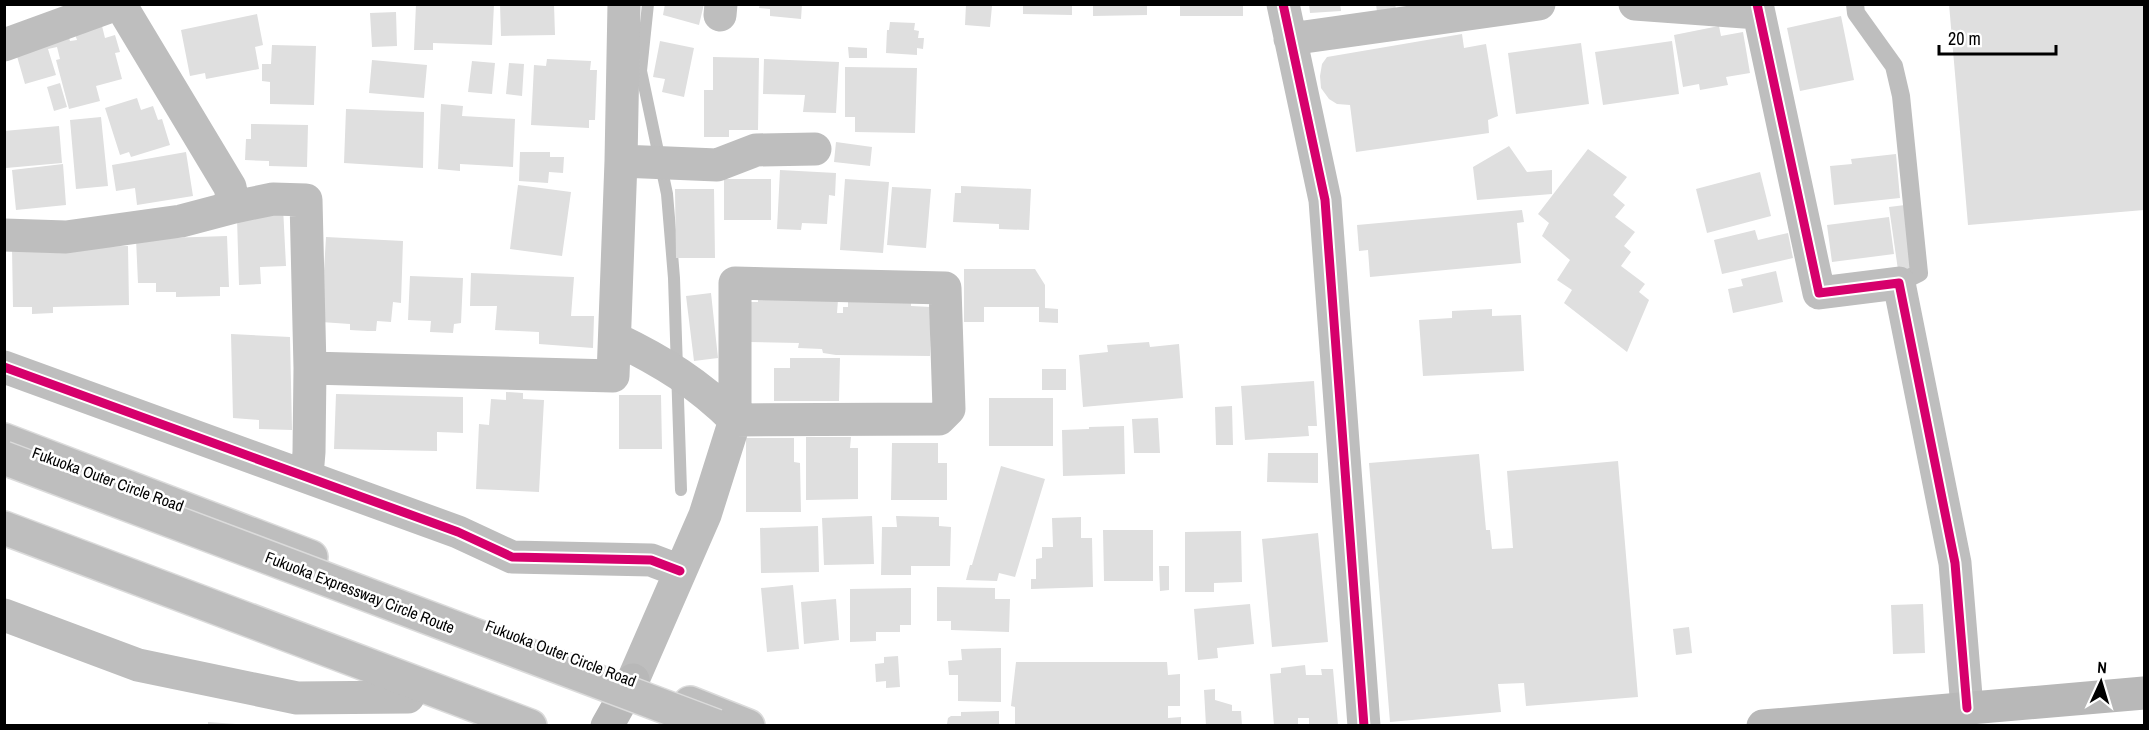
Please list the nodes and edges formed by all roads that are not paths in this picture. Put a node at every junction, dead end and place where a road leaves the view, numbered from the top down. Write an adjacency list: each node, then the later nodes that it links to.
1 (119, 4): 9 (main road); 12 (main road)
2 (624, 4): 11 (main road)
3 (1283, 4): 8 (main road)
4 (1539, 4): 8 (main road)
5 (1635, 4): 7 (main road)
6 (1855, 4): 14 (lane)
7 (1758, 9): 14 (main road)
8 (1290, 39): 39 (main road)
9 (4, 45)
10 (815, 149): 11 (main road)
11 (621, 161): 15 (main road)
12 (234, 207): 13 (main road); 17 (main road)
13 (4, 235)
14 (1899, 282): 33 (main road)
15 (615, 339): 17 (main road); 18 (main road)
16 (4, 367): 22 (main road)
17 (310, 368): 22 (main road)
18 (735, 420): 18 (main road); 27 (main road)
19 (4, 425): 23 (main road)
20 (4, 441): 23 (main road, Fukuoka Outer Circle Road)
21 (4, 458): 37 (main road, Fukuoka Expressway Circle Route, bridge)
22 (307, 476): 27 (main road)
23 (131, 487): 30 (main road, Fukuoka Outer Circle Road)
24 (4, 528): 35 (main road)
25 (4, 536): 28 (main road)
26 (4, 550): 28 (main road)
27 (680, 571): 30 (main road)
28 (94, 574): 32 (main road)
29 (4, 615): 32 (main road)
30 (633, 680): 36 (street); 38 (main road, Fukuoka Outer Circle Road)
31 (2145, 693): 33 (street)
32 (408, 697): 34 (main road)
33 (1967, 708): 40 (street)
34 (476, 726)
35 (530, 726)
36 (607, 726)
37 (716, 726)
38 (748, 726)
39 (1364, 726)
40 (1763, 726)

